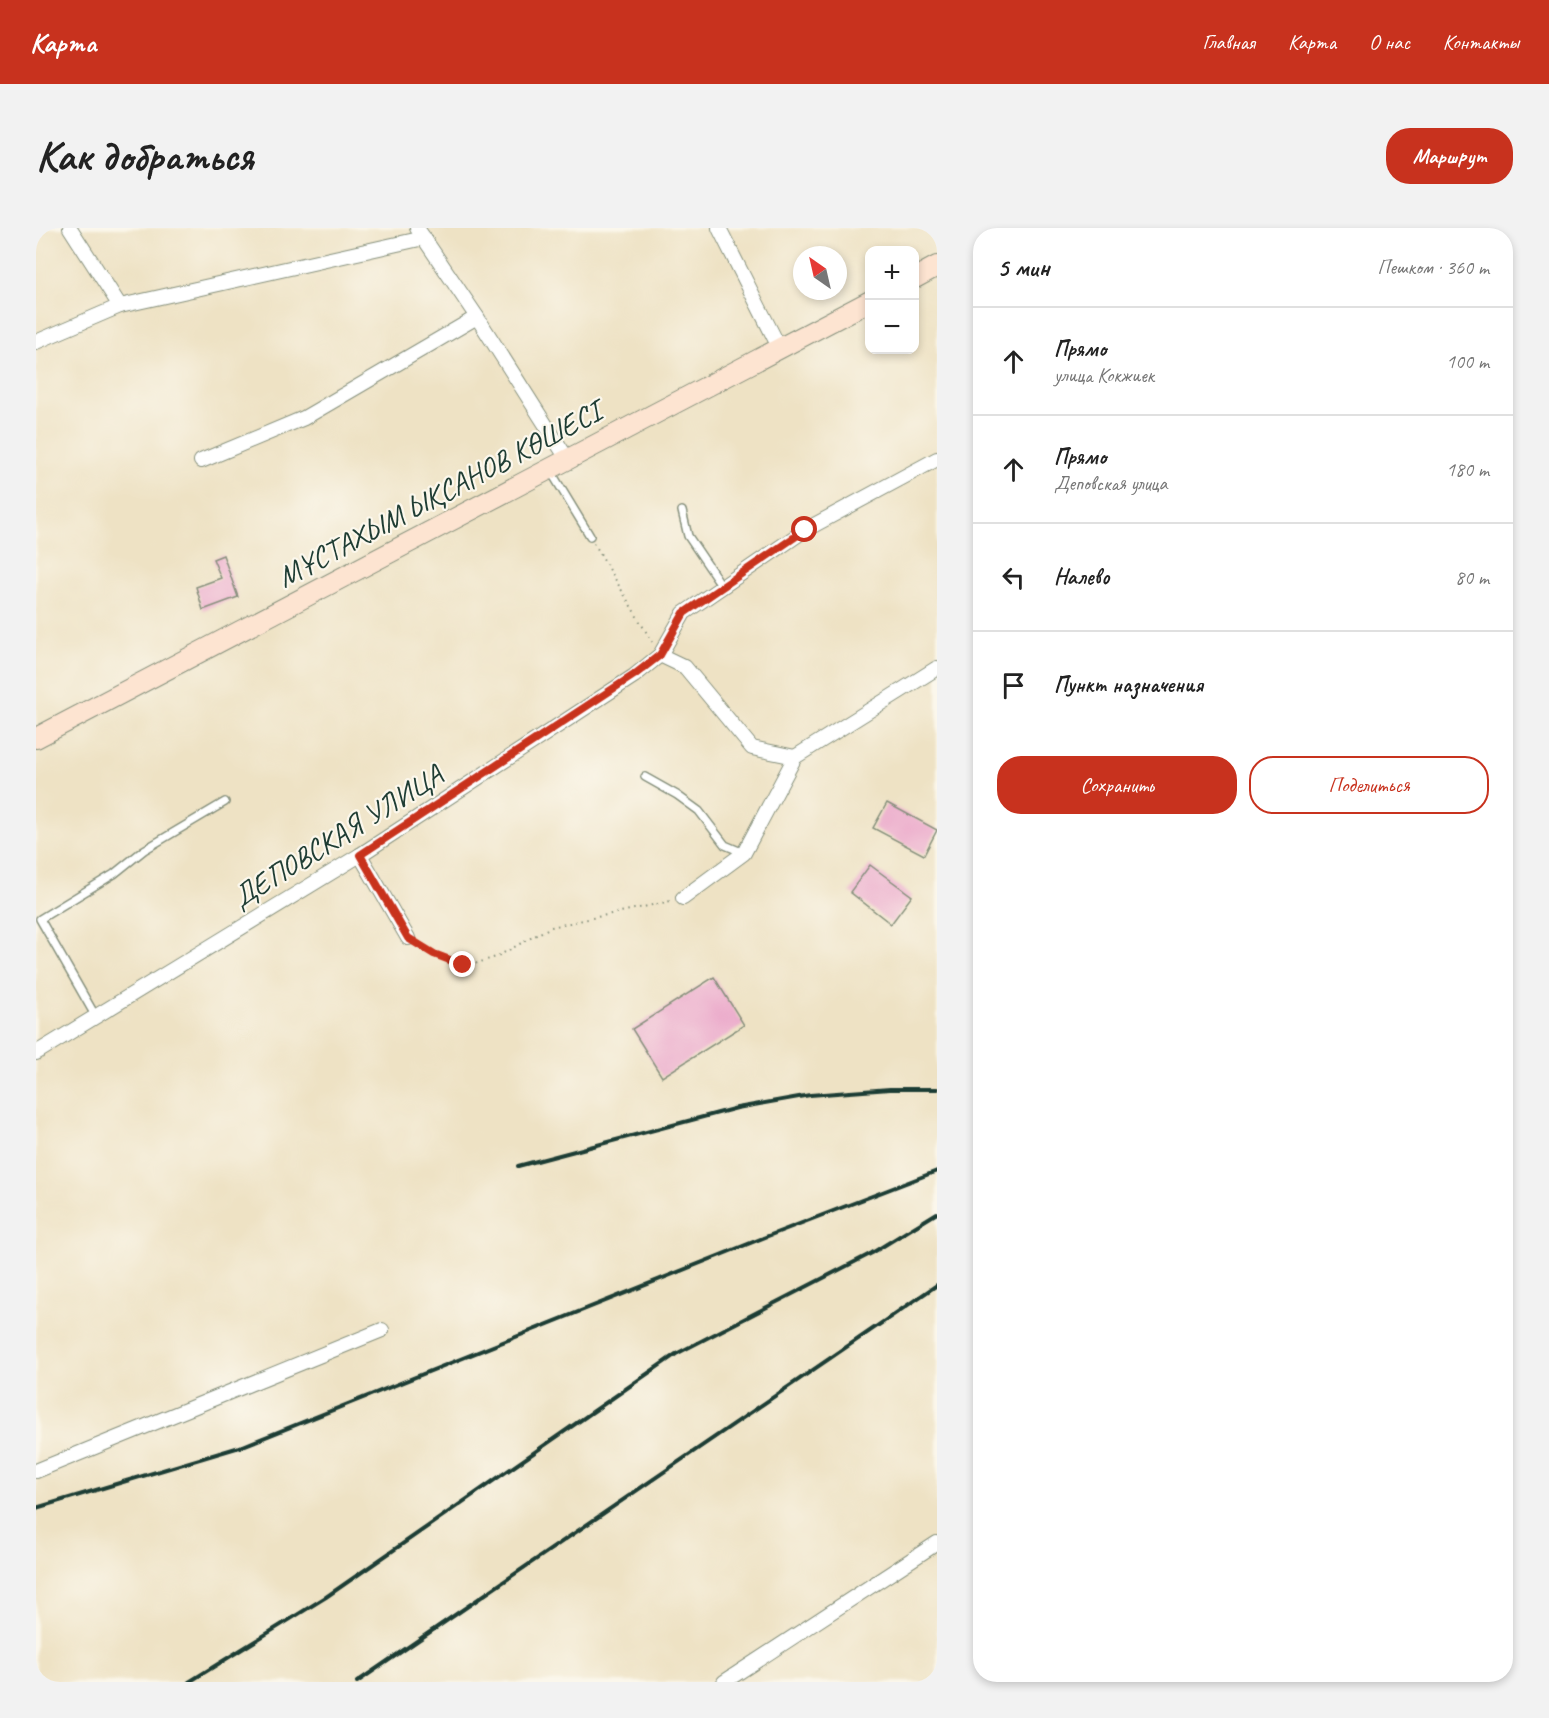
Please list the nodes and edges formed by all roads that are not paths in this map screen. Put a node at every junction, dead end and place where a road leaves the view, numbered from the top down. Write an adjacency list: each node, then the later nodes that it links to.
1 (70, 228): 7 (street)
2 (719, 228): 10 (street)
3 (420, 233): 7 (street); 8 (street)
4 (937, 266): 5 (main road)
5 (919, 276)
6 (865, 304): 10 (main road, МҰСТАХЫМ ЫҚСАНОВ КӨШЕСІ)
7 (120, 306): 9 (street)
8 (477, 317): 12 (street); 13 (street)
9 (36, 342)
10 (780, 349): 12 (main road, МҰСТАХЫМ ЫҚСАНОВ КӨШЕСІ)
11 (937, 459): 17 (street)
12 (568, 460): 14 (main road, МҰСТАХЫМ ЫҚСАНОВ КӨШЕСІ)
13 (201, 461)
14 (550, 470): 16 (lane); 20 (main road, МҰСТАХЫМ ЫҚСАНОВ КӨШЕСІ)
15 (682, 511): 17 (lane)
16 (590, 537)
17 (722, 586): 18 (street)
18 (660, 655): 21 (street); 25 (street, ДЕПОВСКАЯ УЛИЦА)
19 (937, 668): 21 (street)
20 (36, 738)
21 (795, 757): 24 (street)
22 (645, 777): 24 (lane)
23 (225, 802): 28 (lane)
24 (744, 853): 26 (street)
25 (360, 855): 27 (street); 28 (street, ДЕПОВСКАЯ УЛИЦА)
26 (683, 898)
27 (408, 938)
28 (96, 1017): 29 (street, ДЕПОВСКАЯ УЛИЦА)
29 (36, 1053)
30 (382, 1330): 31 (street)
31 (36, 1471)
32 (937, 1543): 33 (street)
33 (724, 1682)

